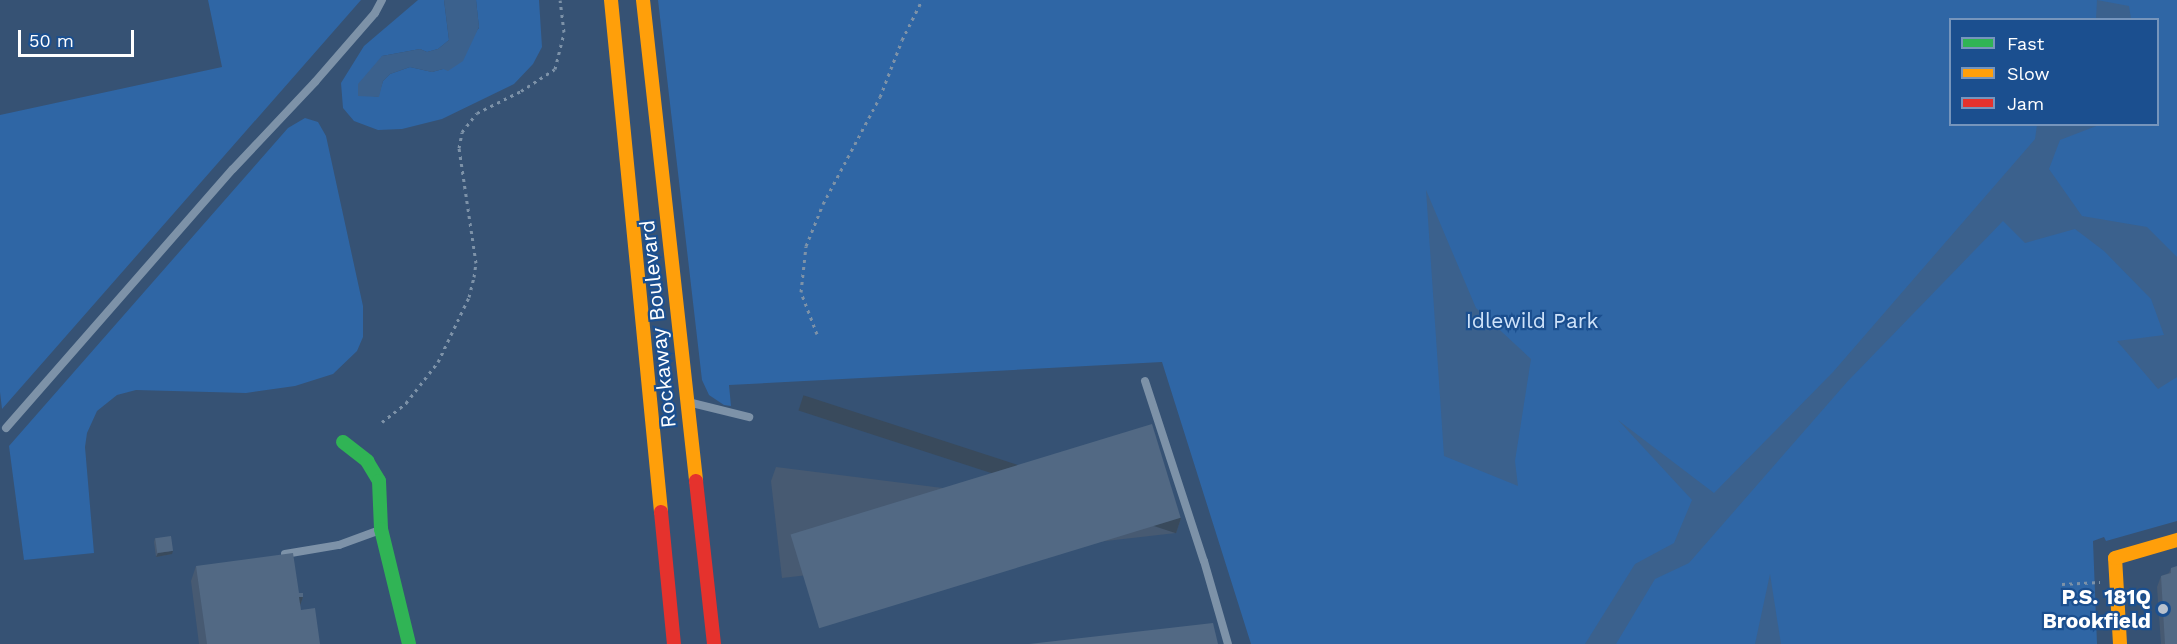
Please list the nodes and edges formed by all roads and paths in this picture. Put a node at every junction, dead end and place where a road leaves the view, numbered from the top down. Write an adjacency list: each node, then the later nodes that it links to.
1 (382, 0): 11 (lane)
2 (560, 0): 10 (path)
3 (611, 0): 19 (main road, Rockaway Boulevard)
4 (643, 0): 8 (main road, Rockaway Boulevard)
5 (922, 0): 6 (path)
6 (817, 334)
7 (1144, 381): 21 (lane)
8 (687, 402): 9 (lane); 20 (main road, Rockaway Boulevard)
9 (749, 417)
10 (382, 422)
11 (6, 428)
12 (343, 442): 13 (main road)
13 (381, 529): 15 (lane); 18 (main road)
14 (2177, 540): 16 (main road)
15 (272, 556)
16 (2116, 581): 17 (path); 22 (main road)
17 (2062, 584)
18 (409, 644)
19 (674, 644)
20 (714, 644)
21 (1228, 644)
22 (2121, 644)

